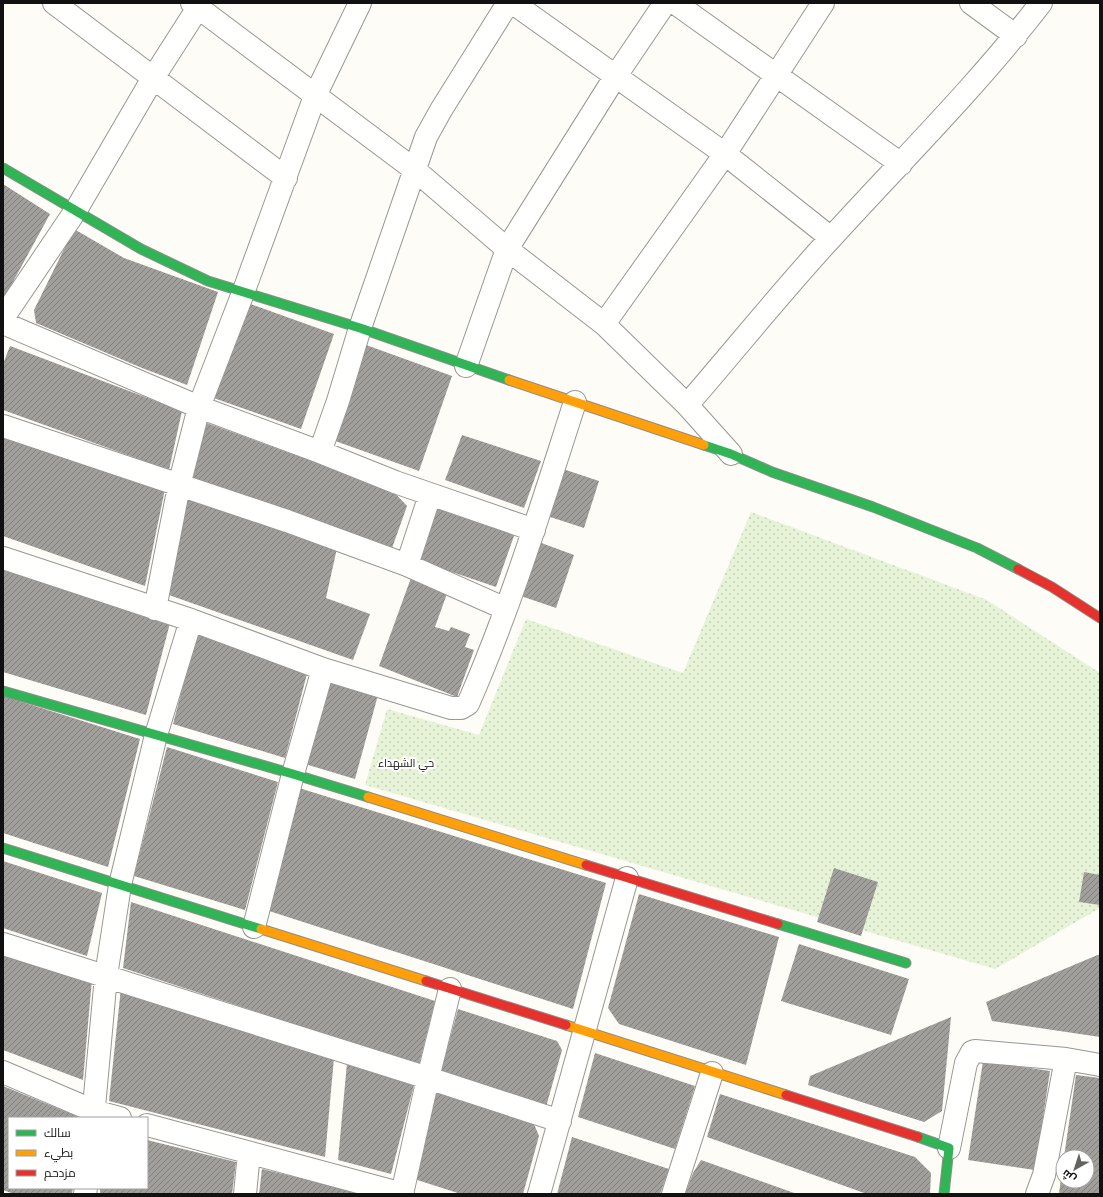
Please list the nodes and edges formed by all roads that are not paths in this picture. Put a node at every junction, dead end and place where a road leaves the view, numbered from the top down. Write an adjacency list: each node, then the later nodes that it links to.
1 (54, 3): 14 (street)
2 (360, 3): 15 (street)
3 (508, 3): 19 (street)
4 (513, 3): 13 (street)
5 (665, 3): 13 (street)
6 (675, 3): 12 (street)
7 (823, 3): 12 (street)
8 (971, 3): 11 (street)
9 (1041, 3): 11 (street)
10 (197, 5): 14 (street); 15 (street)
11 (1016, 36): 17 (street)
12 (777, 74): 16 (street); 17 (street)
13 (615, 77): 16 (street); 23 (street)
14 (153, 78): 20 (street); 21 (street)
15 (315, 96): 19 (street); 20 (street)
16 (725, 154): 22 (street); 27 (street)
17 (901, 164): 22 (street)
18 (3, 168): 21 (street)
19 (415, 170): 23 (street); 28 (street)
20 (286, 178): 24 (street)
21 (76, 210): 24 (street); 25 (street)
22 (831, 238): 31 (street)
23 (507, 249): 27 (street); 29 (street)
24 (243, 293): 28 (street); 32 (street)
25 (3, 318)
26 (3, 323): 32 (street)
27 (604, 324): 31 (street)
28 (360, 328): 29 (street); 34 (street)
29 (466, 366): 30 (street)
30 (575, 402): 35 (street); 38 (street)
31 (687, 405): 35 (street)
32 (199, 407): 34 (street); 36 (street)
33 (3, 426): 36 (street)
34 (320, 452): 37 (street)
35 (731, 454): 43 (street)
36 (179, 486): 40 (street); 41 (street)
37 (430, 495): 38 (street); 40 (street)
38 (534, 530): 42 (street)
39 (3, 558): 41 (street)
40 (407, 565): 42 (street)
41 (155, 609): 44 (street)
42 (506, 609): 45 (street)
43 (1100, 618)
44 (191, 620): 45 (street); 47 (street)
45 (323, 669): 48 (street)
46 (3, 691): 47 (street)
47 (156, 735): 48 (street); 51 (street)
48 (293, 774): 50 (street); 52 (street)
49 (3, 848): 51 (street)
50 (627, 878): 54 (street); 57 (street)
51 (120, 885): 52 (street); 55 (street)
52 (254, 927): 56 (street)
53 (3, 944): 55 (street)
54 (906, 963)
55 (106, 976): 62 (street); 63 (street)
56 (450, 989): 57 (street); 62 (street)
57 (584, 1032): 61 (street); 65 (street)
58 (1066, 1060): 59 (street); 67 (street); 74 (street)
59 (1100, 1065)
60 (3, 1072): 63 (street)
61 (712, 1072): 67 (street); 72 (street)
62 (428, 1078): 65 (street); 70 (street)
63 (93, 1114): 64 (street)
64 (113, 1117)
65 (560, 1121): 71 (street)
66 (148, 1125): 68 (street)
67 (949, 1148): 73 (street)
68 (249, 1153): 69 (street); 70 (street)
69 (245, 1194)
70 (402, 1194)
71 (539, 1194)
72 (672, 1194)
73 (944, 1194)
74 (1038, 1194)

